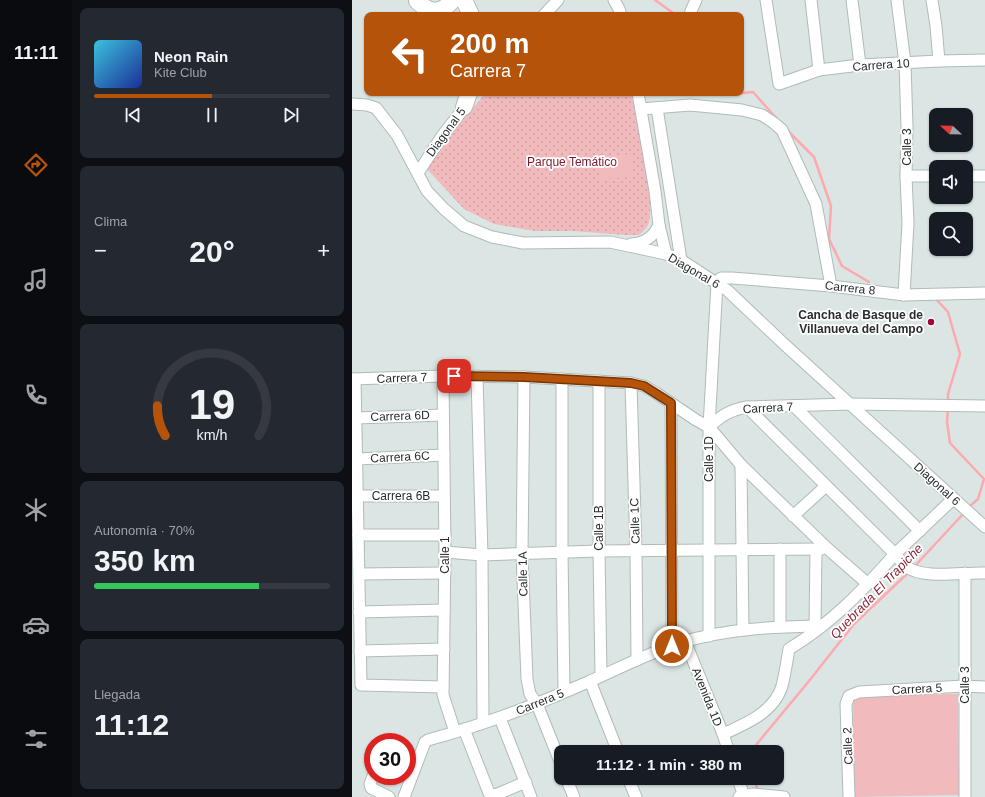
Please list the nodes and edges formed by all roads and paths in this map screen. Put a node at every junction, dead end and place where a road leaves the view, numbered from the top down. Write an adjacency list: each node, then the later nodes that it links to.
1 (453, 0): 11 (highway)
2 (464, 0): 12 (highway)
3 (558, 0): 13 (street)
4 (614, 0): 14 (street)
5 (696, 0): 15 (street)
6 (766, 0): 20 (street, Carrera 10)
7 (811, 0): 20 (street)
8 (852, 0): 19 (street)
9 (897, 0): 18 (street, Calle 3)
10 (932, 0): 17 (street)
11 (419, 5)
12 (470, 12)
13 (547, 12)
14 (620, 12)
15 (691, 12)
16 (985, 60): 17 (street, Carrera 10)
17 (939, 61): 18 (street, Carrera 10)
18 (905, 63): 19 (street, Carrera 10); 27 (street, Calle 3)
19 (860, 65): 20 (street, Carrera 10)
20 (819, 70)
21 (639, 96): 25 (street)
22 (467, 100): 26 (street, Diagonal 5)
23 (355, 104): 26 (street, Diagonal 6)
24 (657, 108): 25 (street); 34 (street); 36 (street)
25 (641, 109): 31 (street)
26 (418, 173): 32 (street, Diagonal 6)
27 (906, 176): 28 (street); 38 (street, Calle 3)
28 (929, 176)
29 (973, 176): 30 (street)
30 (985, 176)
31 (659, 225): 32 (street); 33 (street)
32 (624, 245): 33 (street, Diagonal 6)
33 (666, 254): 34 (street, Diagonal 6)
34 (681, 260): 35 (street, Diagonal 6)
35 (717, 283): 36 (street, Carrera 8); 47 (street, Diagonal 6); 53 (street, Calle 1D)
36 (831, 286): 38 (street, Carrera 8)
37 (985, 293): 38 (street, Carrera 8)
38 (904, 295)
39 (443, 376): 40 (street, Carrera 7); 42 (street, Carrera 7); 51 (street, Calle 1)
40 (478, 376): 41 (street, Carrera 7); 78 (street)
41 (524, 377): 43 (street, Carrera 7); 76 (street, Calle 1A)
42 (354, 379): 52 (street)
43 (562, 379): 44 (street, Carrera 7); 75 (street)
44 (599, 381): 45 (street, Carrera 7); 72 (street, Calle 1B)
45 (631, 383): 46 (street, Carrera 7); 73 (street, Calle 1C)
46 (671, 403): 53 (street, Carrera 7); 68 (street)
47 (850, 404): 48 (street, Carrera 7); 49 (street, Carrera 7); 60 (street, Diagonal 6)
48 (794, 406): 50 (street, Carrera 7); 63 (street)
49 (985, 406)
50 (747, 407): 53 (street, Carrera 7); 57 (street)
51 (443, 415): 52 (street, Carrera 6D); 54 (street, Calle 1)
52 (356, 418): 55 (street)
53 (709, 427): 56 (street); 69 (street, Calle 1D)
54 (444, 455): 55 (street, Carrera 6C); 59 (street, Calle 1)
55 (357, 459): 58 (street)
56 (741, 465): 61 (street); 70 (street)
57 (826, 486): 61 (street); 77 (street)
58 (357, 496): 59 (street, Carrera 6B); 64 (street)
59 (444, 496): 65 (street, Calle 1)
60 (957, 502): 62 (street, Diagonal 6); 63 (street)
61 (793, 516): 67 (street)
62 (985, 527)
63 (920, 531): 77 (street)
64 (358, 535): 65 (street); 82 (street)
65 (445, 535): 74 (street, Calle 1)
66 (816, 549): 67 (street); 71 (street); 86 (street, Carrera 5)
67 (828, 549): 83 (street)
68 (671, 550): 69 (street); 73 (street); 90 (street)
69 (709, 550): 70 (street); 88 (street, Calle 1D)
70 (743, 550): 71 (street); 87 (street)
71 (780, 550): 86 (street)
72 (599, 551): 73 (street); 75 (street); 94 (street, Calle 1B)
73 (636, 551): 93 (street, Calle 1C)
74 (445, 552): 78 (street); 79 (street, Calle 1)
75 (562, 552): 76 (street); 99 (street)
76 (522, 554): 78 (street); 101 (street, Calle 1A)
77 (896, 554): 80 (street); 83 (street)
78 (482, 555): 103 (street)
79 (444, 573): 82 (street); 84 (street, Calle 1)
80 (965, 573): 81 (street); 96 (street, Calle 3)
81 (985, 573)
82 (359, 574): 85 (street)
83 (868, 584): 105 (street)
84 (444, 610): 85 (street); 91 (street, Calle 1)
85 (359, 612): 92 (street)
86 (780, 627): 87 (street, Carrera 5)
87 (743, 630): 88 (street, Carrera 5)
88 (709, 636): 89 (street, Carrera 5)
89 (685, 642): 90 (street, Carrera 5); 105 (street, Avenida 1D)
90 (672, 646): 93 (street, Carrera 5)
91 (444, 649): 92 (street); 97 (street, Calle 1)
92 (360, 651): 97 (street)
93 (637, 660): 94 (street, Carrera 5)
94 (601, 676): 95 (street, Carrera 5)
95 (590, 682): 99 (street, Carrera 5); 106 (street)
96 (964, 686): 98 (street, Carrera 5); 100 (street, Carrera 5); 122 (street, Calle 3)
97 (443, 687): 104 (street, Calle 1)
98 (985, 687)
99 (564, 692): 101 (street, Carrera 5)
100 (849, 696): 121 (street, Calle 2)
101 (537, 704): 102 (street, Carrera 5); 108 (street, Calle 1A)
102 (500, 718): 103 (street, Carrera 5); 109 (street)
103 (483, 723): 104 (street, Carrera 5)
104 (457, 731): 109 (street, Calle 1); 116 (street, Carrera 5)
105 (723, 734): 107 (street, Avenida 1D)
106 (615, 745)
107 (727, 745)
108 (554, 746)
109 (526, 782): 117 (street)
110 (370, 785): 115 (street)
111 (569, 785): 118 (street)
112 (631, 785): 119 (street)
113 (741, 785): 114 (street)
114 (745, 796): 120 (street)
115 (389, 797)
116 (404, 797)
117 (531, 797)
118 (574, 797)
119 (636, 797)
120 (784, 797)
121 (849, 797)
122 (965, 797)

